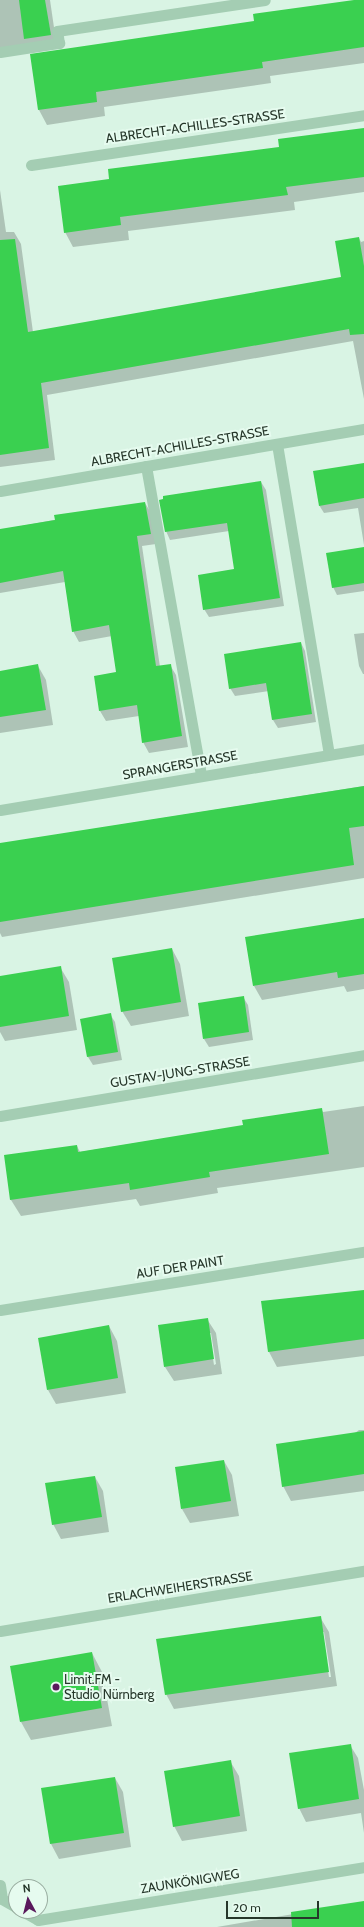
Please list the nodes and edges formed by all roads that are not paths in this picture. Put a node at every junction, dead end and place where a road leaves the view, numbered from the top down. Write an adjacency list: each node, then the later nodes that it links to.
1 (265, 0): 2 (street)
2 (0, 52)
3 (364, 115): 4 (street, ALBRECHT-ACHILLES-STRASSE)
4 (31, 164)
5 (364, 429): 6 (street, ALBRECHT-ACHILLES-STRASSE)
6 (277, 444): 7 (street, ALBRECHT-ACHILLES-STRASSE); 10 (street)
7 (146, 466): 8 (street, ALBRECHT-ACHILLES-STRASSE); 11 (street)
8 (0, 491)
9 (364, 749): 10 (street, SPRANGERSTRASSE)
10 (329, 754): 11 (street, SPRANGERSTRASSE)
11 (201, 775): 12 (street, SPRANGERSTRASSE)
12 (0, 810)
13 (364, 1056): 14 (street, GUSTAV-JUNG-STRASSE)
14 (0, 1116)
15 (364, 1252): 16 (street, AUF DER PAINT)
16 (0, 1310)
17 (364, 1571): 18 (street, ERLACHWEIHERSTRASSE)
18 (0, 1631)
19 (364, 1866): 22 (street, ZAUNKÖNIGWEG)
20 (0, 1885): 21 (street)
21 (8, 1902)
22 (48, 1918)

